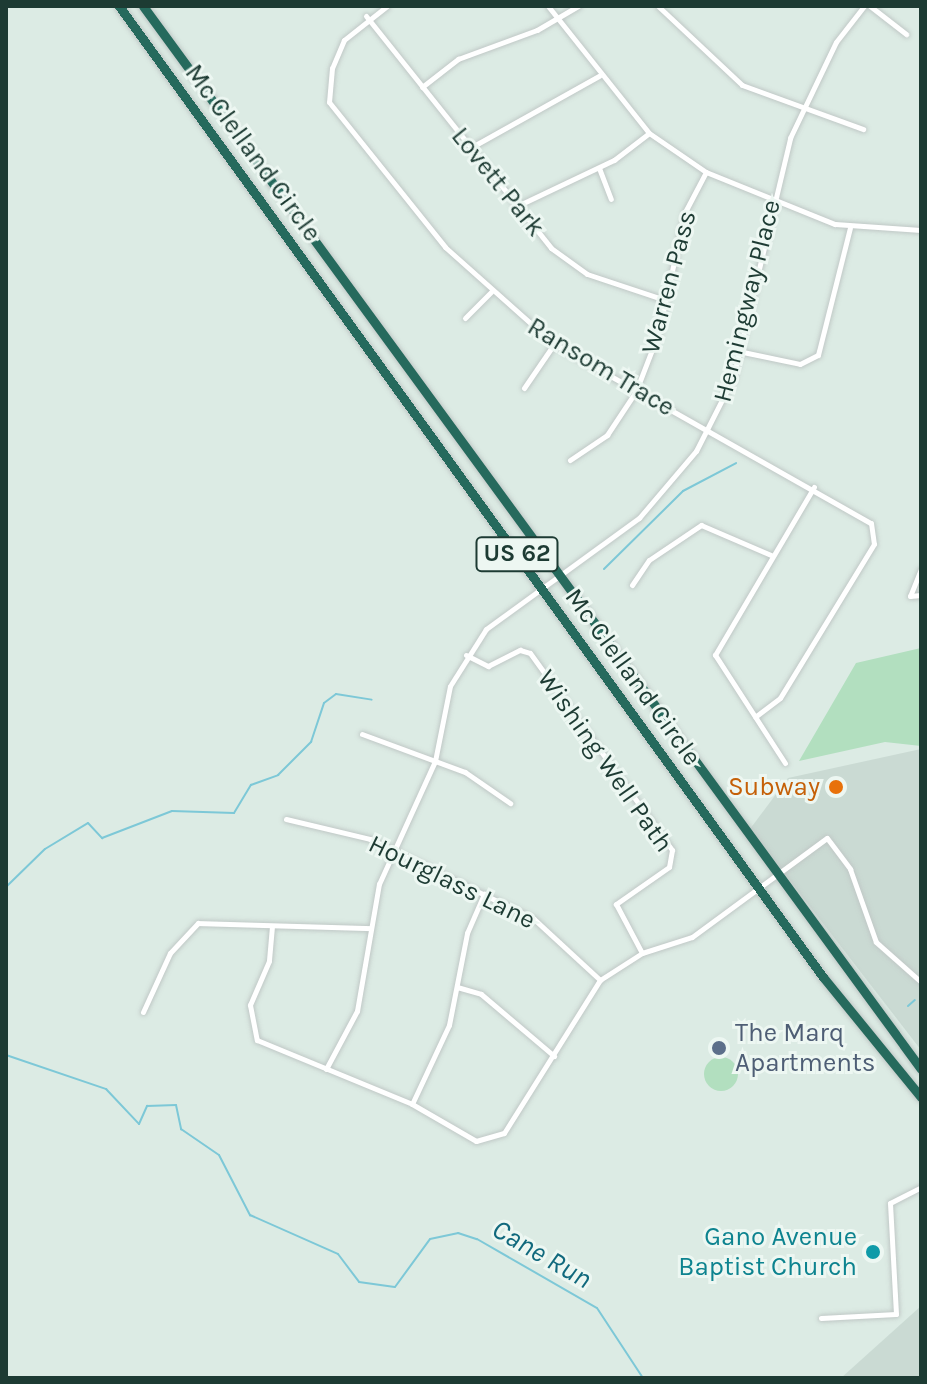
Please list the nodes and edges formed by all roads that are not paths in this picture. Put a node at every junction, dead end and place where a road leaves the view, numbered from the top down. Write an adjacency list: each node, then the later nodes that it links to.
1 (119, 6): 39 (highway, Mc Clelland Circle / US 62)
2 (143, 6): 37 (highway, Mc Clelland Circle / US 62)
3 (387, 6): 9 (street)
4 (548, 6): 10 (street)
5 (578, 6): 10 (street)
6 (658, 6): 14 (street)
7 (864, 6): 14 (street, Hemingway Place)
8 (870, 6): 11 (street)
9 (366, 16): 13 (street, Lovett Park); 25 (street, Ransom Trace)
10 (558, 18): 12 (street); 13 (street)
11 (906, 34)
12 (599, 76): 16 (street); 17 (street)
13 (422, 87): 17 (street, Lovett Park)
14 (802, 108): 15 (street); 21 (street, Hemingway Place)
15 (863, 129)
16 (649, 133): 18 (street); 19 (street)
17 (470, 148): 22 (street, Lovett Park)
18 (599, 168): 20 (street); 22 (street)
19 (706, 172): 21 (street); 26 (street, Warren Pass)
20 (611, 199)
21 (773, 201): 23 (street); 29 (street, Hemingway Place)
22 (515, 207): 26 (street, Lovett Park)
23 (850, 228): 24 (street); 29 (street)
24 (921, 230)
25 (491, 292): 27 (street); 28 (street, Ransom Trace)
26 (665, 300): 31 (street, Warren Pass)
27 (465, 318)
28 (554, 344): 30 (street); 31 (street, Ransom Trace)
29 (738, 351): 32 (street, Hemingway Place)
30 (524, 388)
31 (636, 391): 32 (street, Ransom Trace); 33 (street, Warren Pass)
32 (708, 430): 34 (street, Ransom Trace); 37 (street, Hemingway Place)
33 (570, 460)
34 (814, 487): 35 (street); 42 (street, Ransom Trace)
35 (771, 555): 38 (street); 42 (street)
36 (921, 569): 40 (street)
37 (557, 576): 39 (street, Hemingway Place); 49 (highway, Mc Clelland Circle / US 62)
38 (632, 585)
39 (540, 587): 41 (street, Hemingway Place); 50 (highway, Mc Clelland Circle / US 62)
40 (921, 595)
41 (466, 655): 44 (street); 54 (street, Wishing Well Path)
42 (755, 717): 45 (street)
43 (362, 734): 44 (street)
44 (435, 761): 46 (street); 48 (street)
45 (785, 763)
46 (510, 803)
47 (286, 819): 48 (street, Hourglass Lane)
48 (395, 850): 51 (street, Hourglass Lane); 53 (street)
49 (775, 876): 50 (street); 56 (street); 61 (highway, Mc Clelland Circle / US 62)
50 (759, 888): 54 (street); 62 (highway, Mc Clelland Circle / US 62)
51 (484, 894): 55 (street, Hourglass Lane); 57 (street)
52 (272, 926): 53 (street); 58 (street); 60 (street)
53 (371, 928): 60 (street)
54 (642, 953): 55 (street)
55 (600, 980): 59 (street)
56 (921, 982)
57 (457, 987): 59 (street); 63 (street)
58 (143, 1012)
59 (554, 1056): 63 (street)
60 (326, 1069): 63 (street)
61 (921, 1069)
62 (921, 1097)
63 (412, 1104)
64 (921, 1187): 65 (street)
65 (821, 1318)

